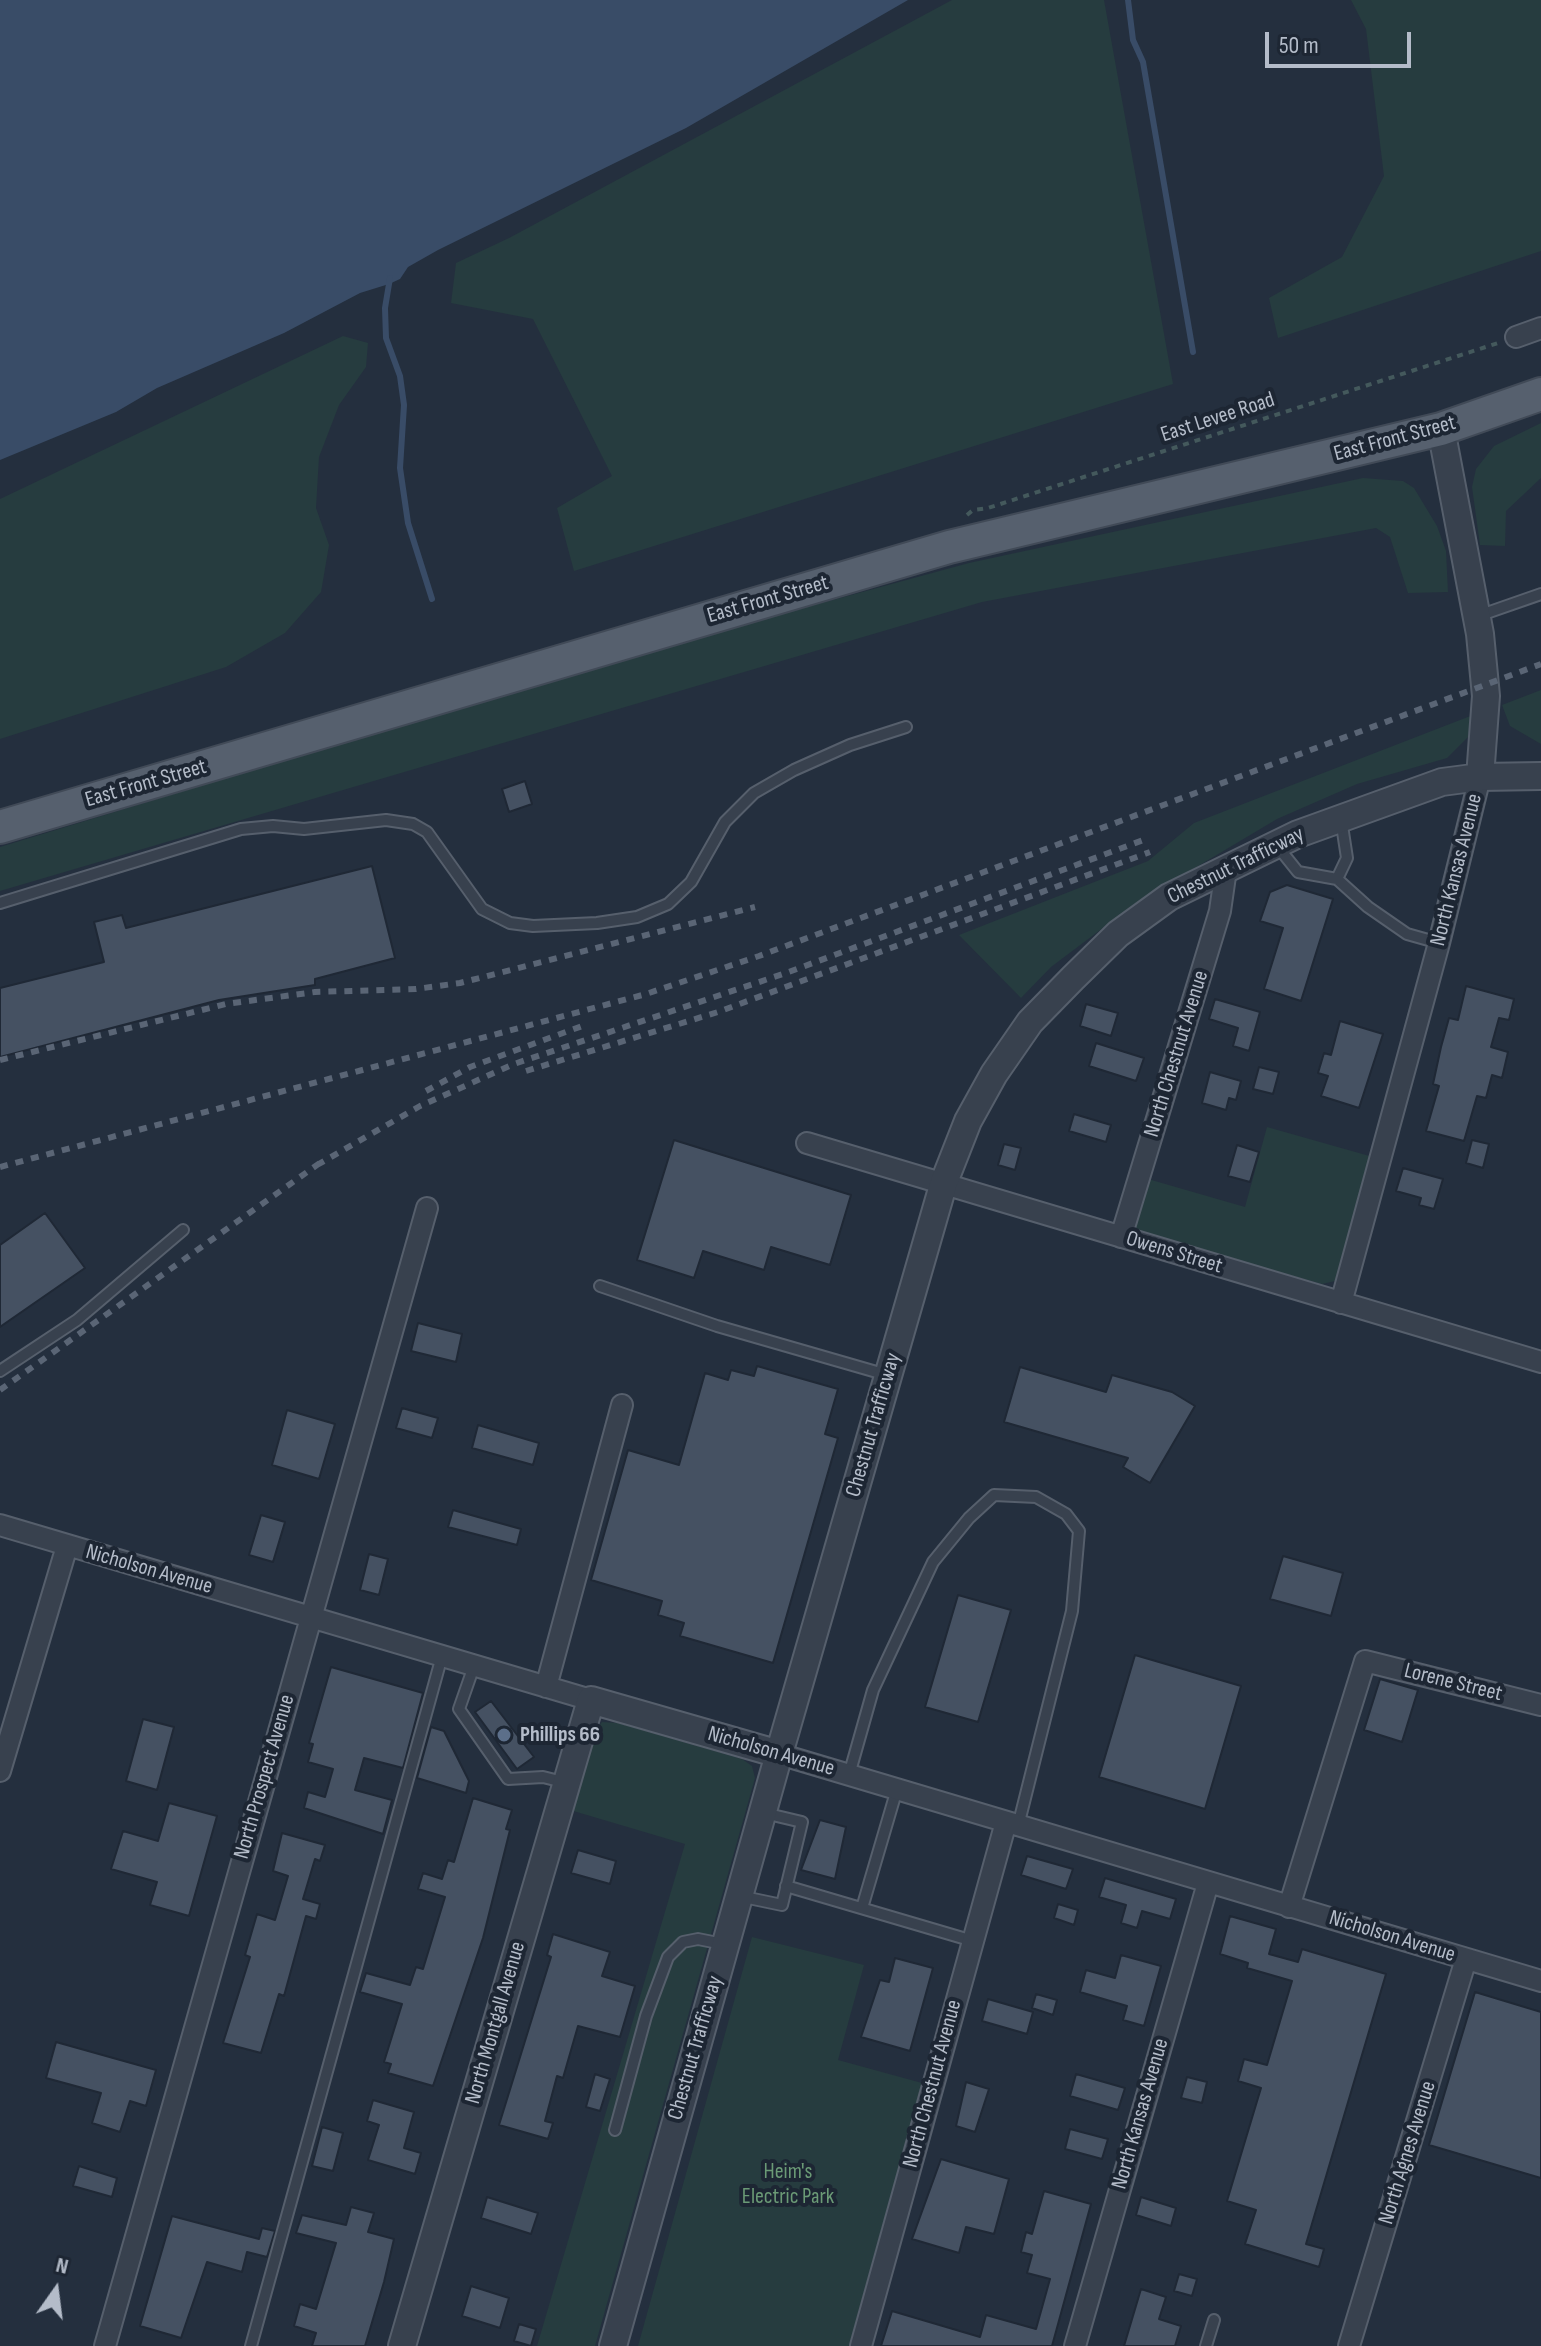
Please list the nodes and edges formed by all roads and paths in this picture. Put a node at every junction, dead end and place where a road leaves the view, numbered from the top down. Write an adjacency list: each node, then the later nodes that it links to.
1 (1541, 328): 2 (street)
2 (1516, 337): 5 (path, East Levee Road)
3 (1541, 394): 4 (main road, East Front Street)
4 (1441, 429): 5 (main road, East Front Street); 7 (street, North Kansas Avenue)
5 (949, 547): 12 (main road, East Front Street)
6 (1541, 594): 7 (lane)
7 (1477, 617): 10 (street, North Kansas Avenue)
8 (906, 727): 16 (lane)
9 (1541, 776): 10 (street, Chestnut Trafficway)
10 (1480, 777): 11 (street, Chestnut Trafficway); 17 (street, North Kansas Avenue)
11 (1341, 817): 13 (street, Chestnut Trafficway); 15 (lane)
12 (0, 827)
13 (1277, 844): 14 (street, Chestnut Trafficway); 15 (lane)
14 (1226, 869): 19 (street, Chestnut Trafficway); 22 (street, North Chestnut Avenue)
15 (1337, 879): 17 (lane)
16 (0, 903)
17 (1439, 943): 24 (street, North Kansas Avenue)
18 (807, 1143): 19 (street, Owens Street)
19 (944, 1182): 22 (street, Owens Street); 27 (street, Chestnut Trafficway)
20 (427, 1208): 31 (street, North Prospect Avenue)
21 (183, 1230): 26 (lane)
22 (1121, 1237): 24 (street, Owens Street)
23 (600, 1286): 27 (lane)
24 (1341, 1303): 25 (street, Owens Street)
25 (1541, 1362)
26 (0, 1371)
27 (888, 1376): 37 (street, Chestnut Trafficway)
28 (622, 1405): 34 (street)
29 (0, 1525): 30 (street, Nicholson Avenue)
30 (67, 1546): 31 (street, Nicholson Avenue); 38 (street)
31 (310, 1617): 32 (street, Nicholson Avenue); 55 (street, North Prospect Avenue)
32 (442, 1656): 33 (street, Nicholson Avenue); 56 (lane)
33 (474, 1666): 34 (street, Nicholson Avenue); 40 (lane)
34 (546, 1687): 35 (street, Nicholson Avenue)
35 (591, 1700): 37 (street, Nicholson Avenue); 40 (street, North Montgall Avenue)
36 (1541, 1705): 47 (street, Lorene Street)
37 (779, 1754): 39 (street, Nicholson Avenue); 42 (street, Chestnut Trafficway)
38 (0, 1771)
39 (849, 1775): 41 (street, Nicholson Avenue); 43 (lane)
40 (567, 1783): 57 (street, North Montgall Avenue)
41 (897, 1789): 43 (street, Nicholson Avenue); 48 (lane)
42 (762, 1812): 45 (lane); 46 (street, Chestnut Trafficway)
43 (1012, 1824): 44 (street, Nicholson Avenue); 49 (street, North Chestnut Avenue)
44 (1208, 1883): 47 (street, Nicholson Avenue); 60 (street, North Kansas Avenue)
45 (786, 1886): 46 (lane); 48 (lane)
46 (739, 1896): 50 (street, Chestnut Trafficway)
47 (1289, 1907): 51 (street, Nicholson Avenue)
48 (862, 1908): 49 (lane)
49 (973, 1941): 59 (street, North Chestnut Avenue)
50 (725, 1944): 53 (lane); 58 (street, Chestnut Trafficway)
51 (1466, 1959): 52 (street, Nicholson Avenue); 62 (street, North Agnes Avenue)
52 (1541, 1981)
53 (615, 2130)
54 (1214, 2320): 61 (lane)
55 (105, 2346)
56 (251, 2346)
57 (402, 2346)
58 (613, 2346)
59 (861, 2346)
60 (1075, 2346)
61 (1206, 2346)
62 (1349, 2346)

